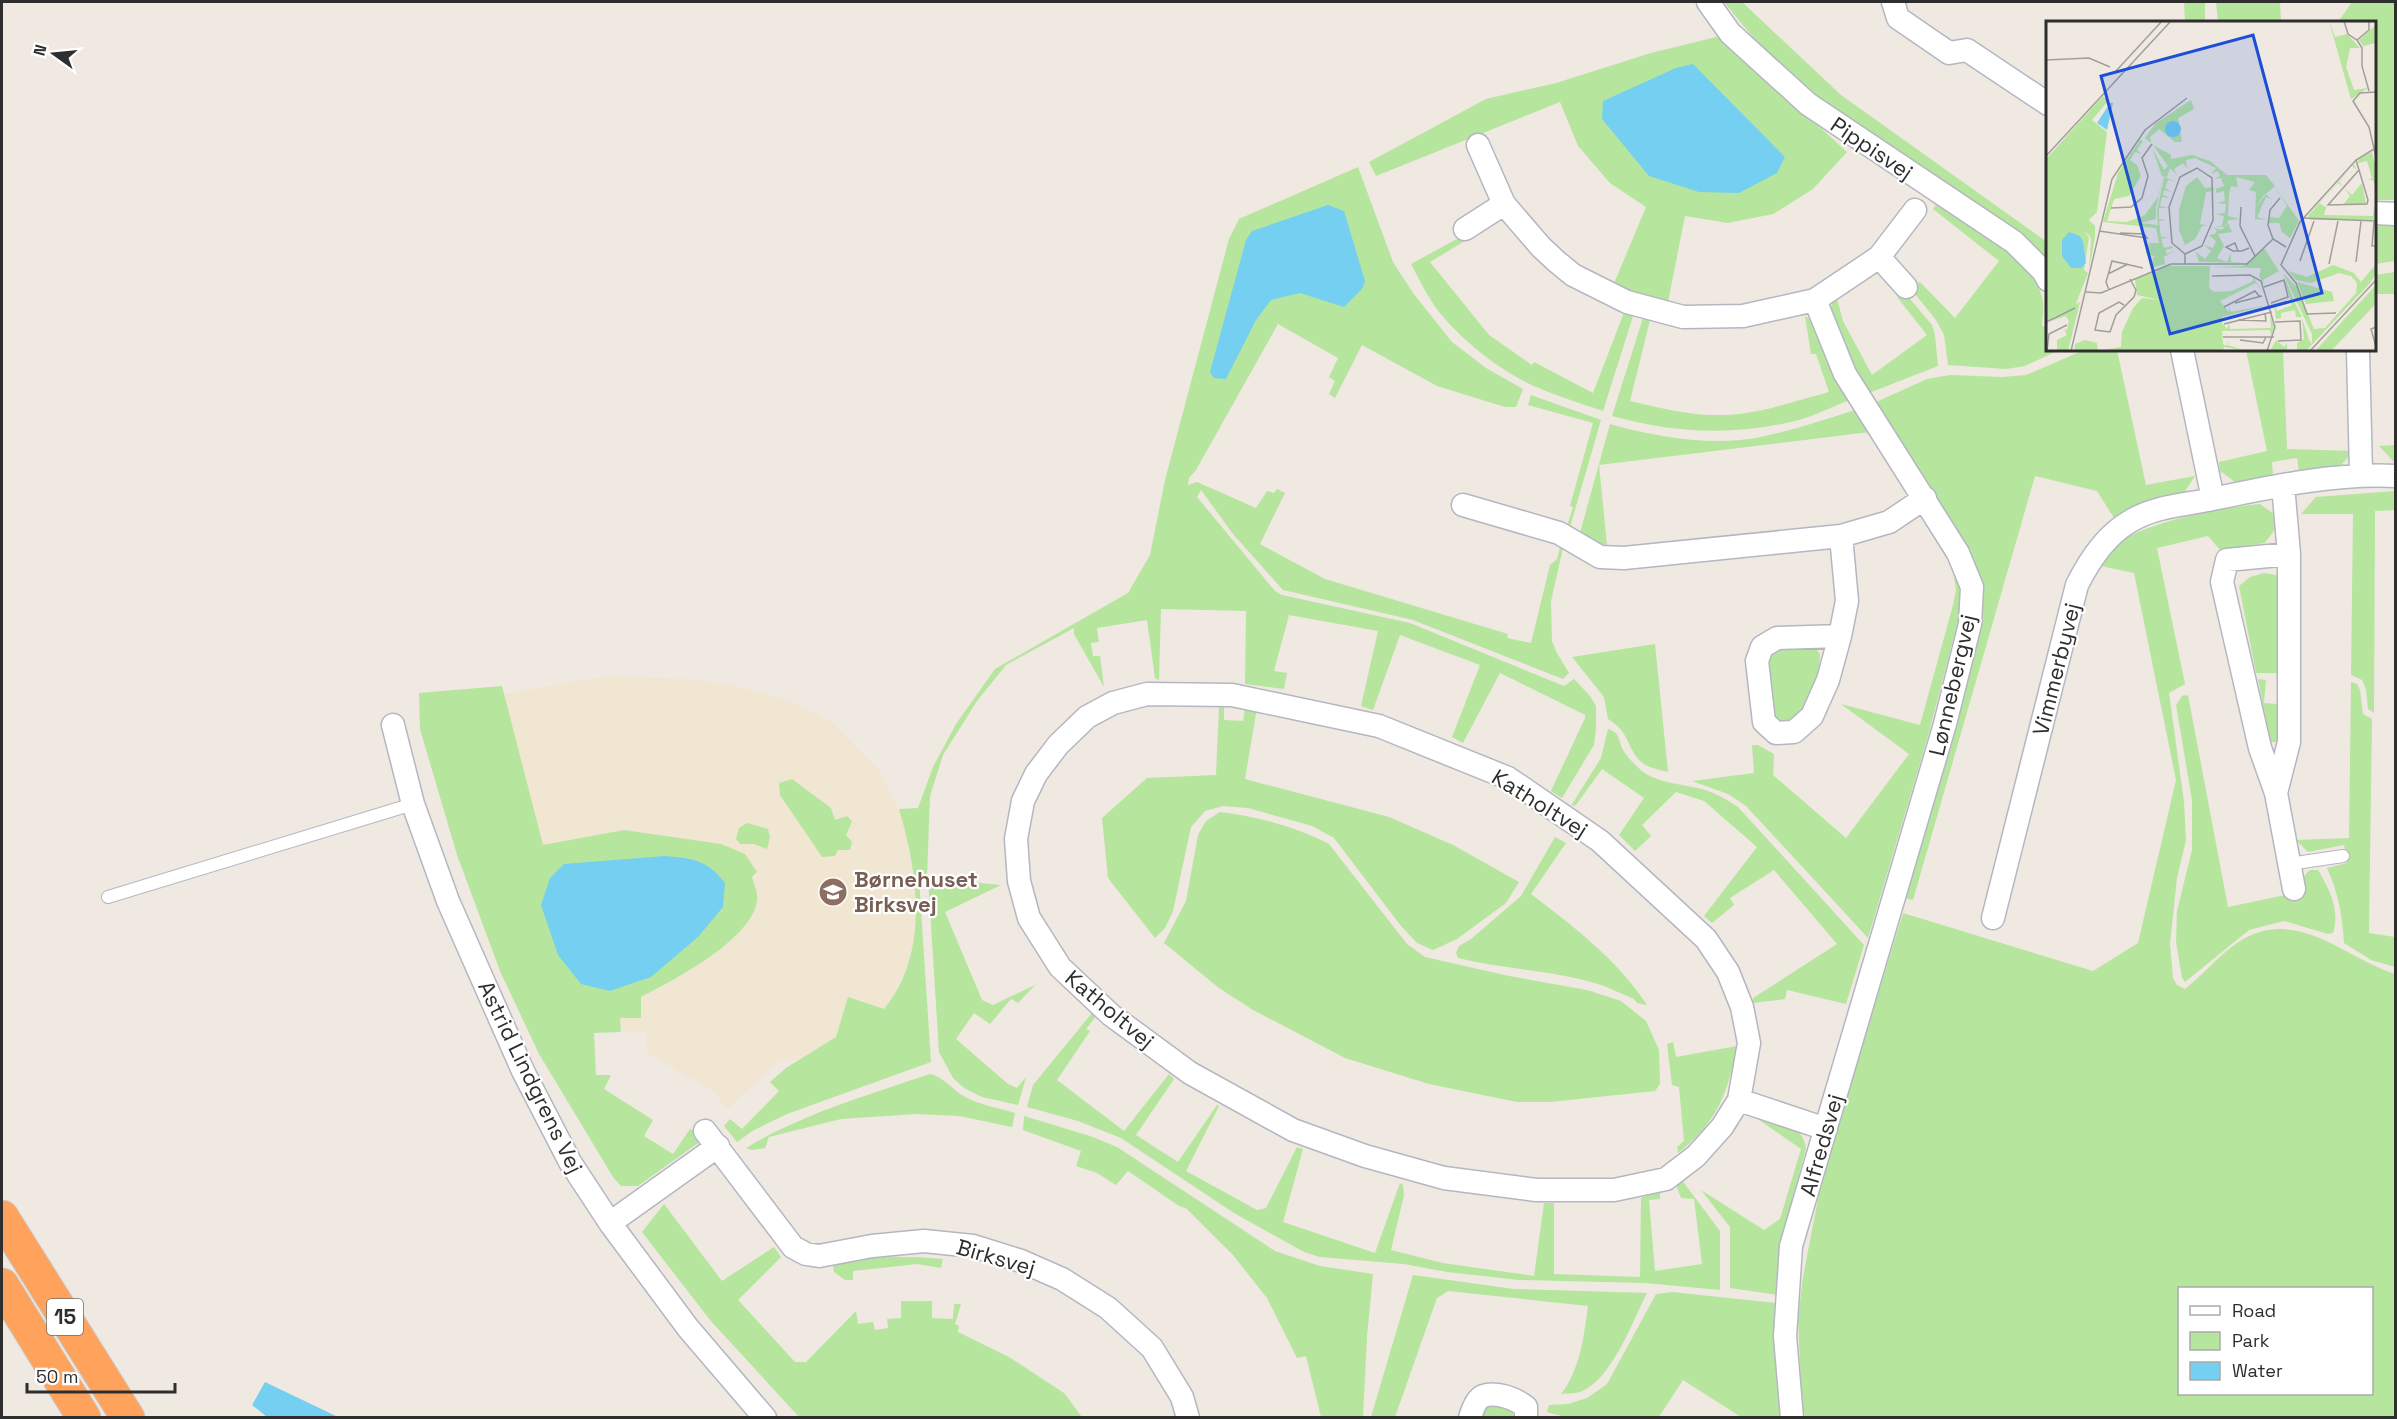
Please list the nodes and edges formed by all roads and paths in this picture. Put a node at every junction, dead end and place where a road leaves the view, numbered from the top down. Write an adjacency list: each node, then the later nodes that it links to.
1 (1708, 2): 11 (street, Pippisvej)
2 (1893, 2): 3 (street)
3 (2046, 103)
4 (1479, 145): 5 (street)
5 (1504, 204): 9 (street); 13 (street)
6 (1915, 210): 10 (street)
7 (2376, 213): 8 (street)
8 (2396, 214)
9 (1465, 229)
10 (1879, 257): 12 (street); 13 (street)
11 (2046, 276)
12 (1906, 287)
13 (1815, 300): 19 (street, Lønnebergvej)
14 (2182, 351): 20 (street)
15 (2358, 351): 16 (street)
16 (2361, 474): 17 (street, Vimmerbyvej); 18 (street, Vimmerbyvej)
17 (2396, 476)
18 (2283, 485): 20 (street, Vimmerbyvej); 23 (street)
19 (1925, 498): 22 (street); 30 (street, Lønnebergvej)
20 (2213, 499): 33 (street, Vimmerbyvej)
21 (1463, 505): 22 (street)
22 (1841, 536): 24 (street)
23 (2289, 554): 26 (street); 26 (street)
24 (1840, 636): 24 (street)
25 (393, 725): 27 (street, Astrid Lindgrens Vej)
26 (2276, 793): 29 (street)
27 (413, 804): 32 (lane); 37 (street, Astrid Lindgrens Vej)
28 (2343, 856): 29 (lane)
29 (2289, 864): 31 (street)
30 (1899, 879): 35 (street, Alfredsvej)
31 (2294, 889)
32 (108, 897)
33 (1993, 918)
34 (1739, 1100): 34 (street, Katholtvej); 35 (street)
35 (1826, 1130): 46 (street, Alfredsvej)
36 (2, 1217): 41 (highway, 15)
37 (610, 1223): 42 (street, Astrid Lindgrens Vej); 43 (street, Birksvej)
38 (2, 1285): 40 (highway, 15)
39 (2, 1300): 40 (highway)
40 (82, 1418)
41 (128, 1418)
42 (765, 1418)
43 (1188, 1418)
44 (1470, 1418): 45 (street)
45 (1526, 1418)
46 (1792, 1418)

